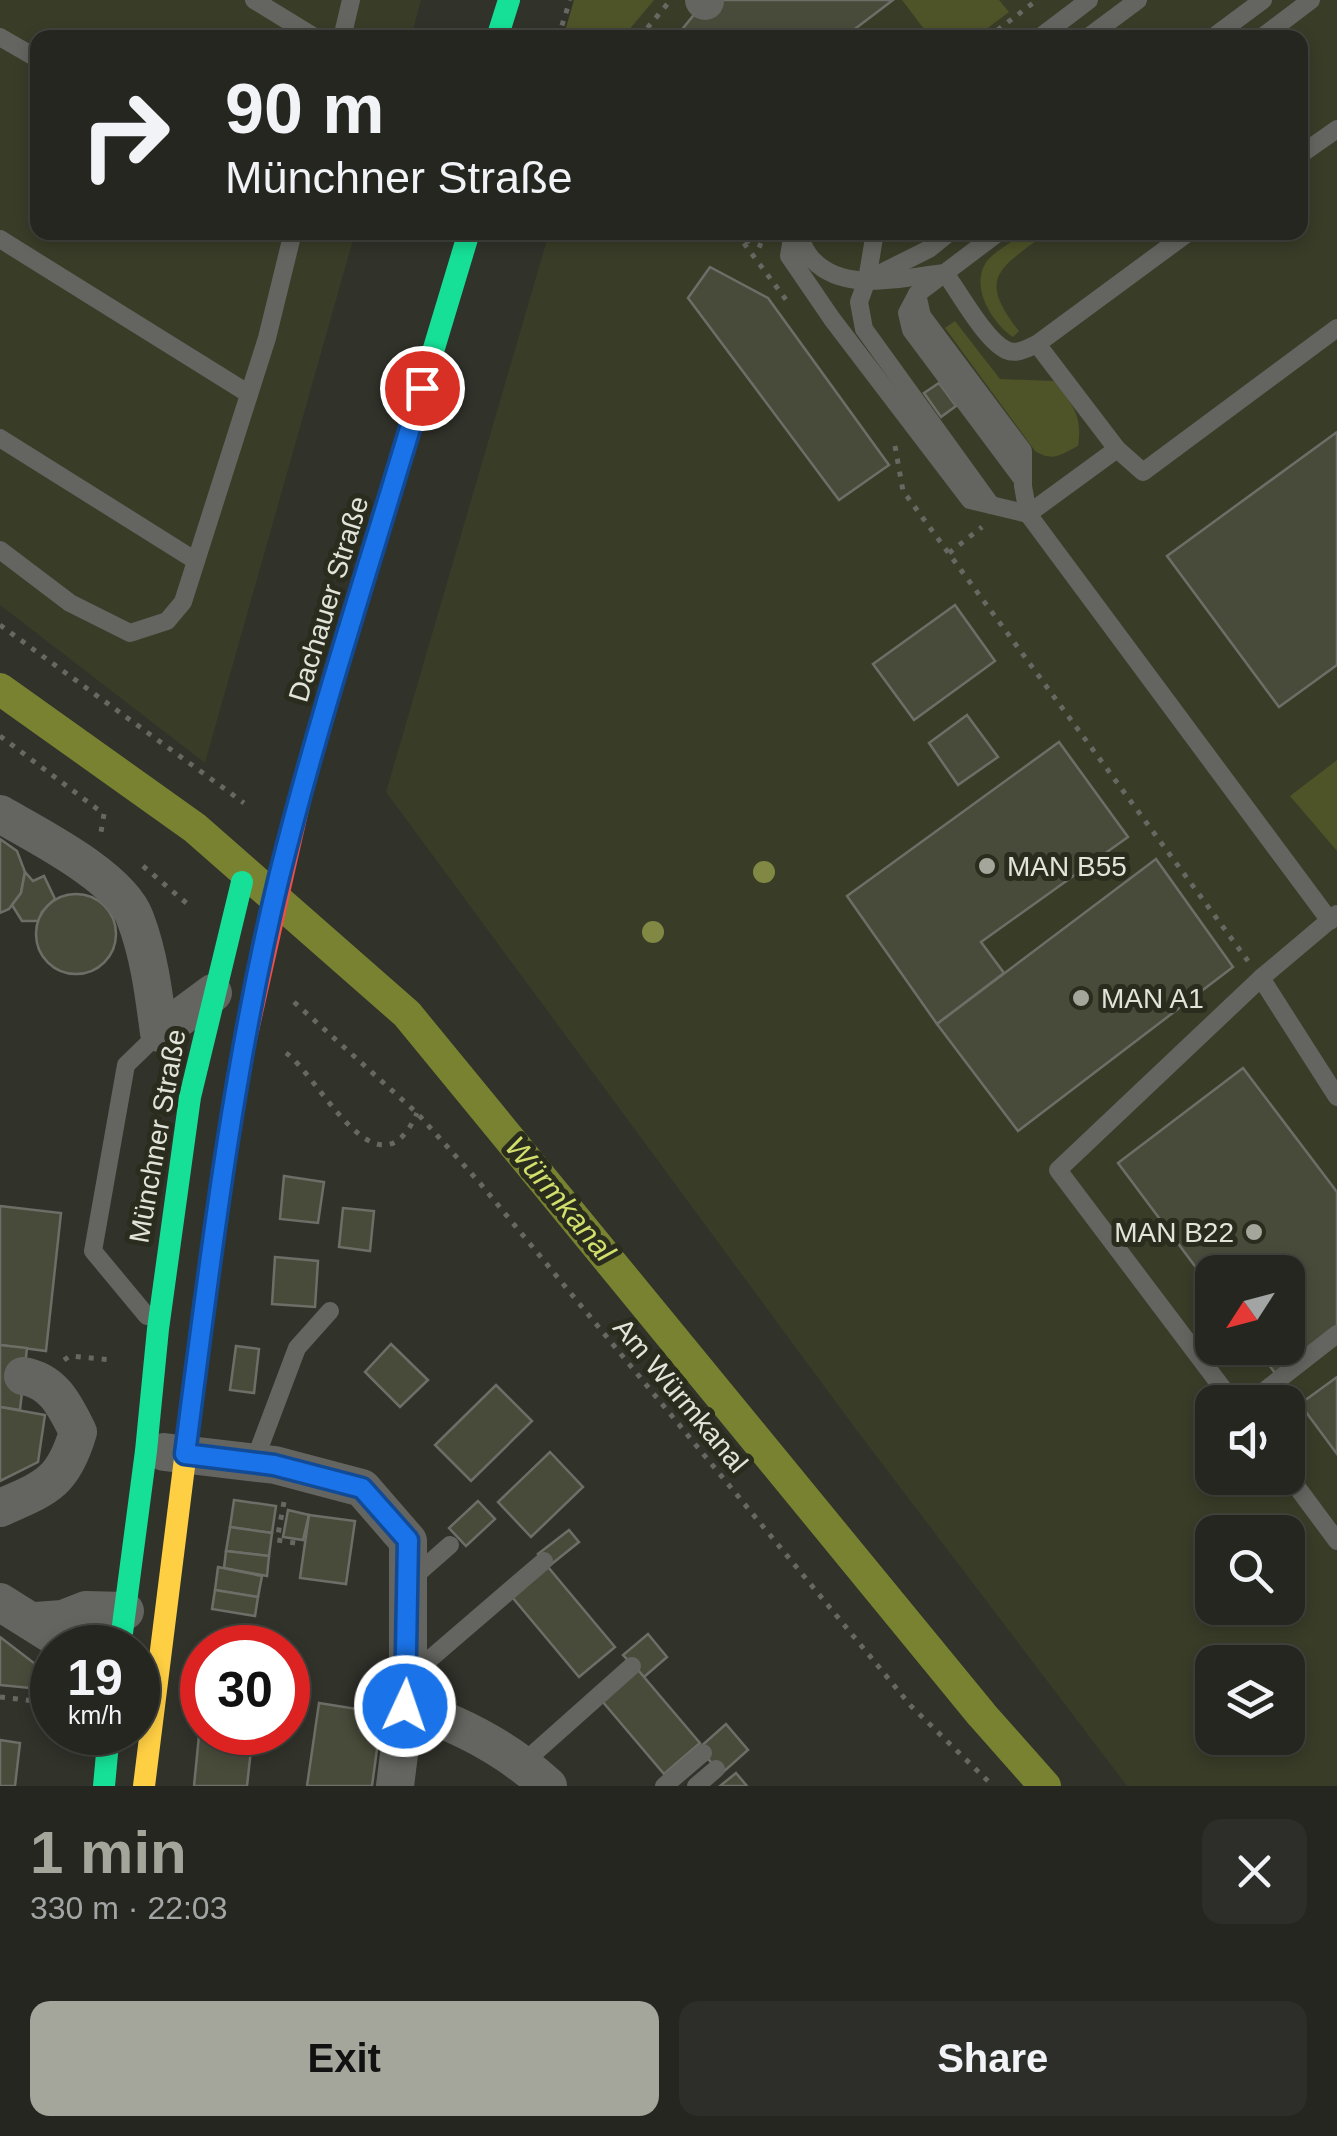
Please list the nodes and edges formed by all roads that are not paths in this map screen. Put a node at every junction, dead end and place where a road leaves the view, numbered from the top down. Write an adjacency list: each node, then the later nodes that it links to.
1 (254, 0): 8 (lane)
2 (351, 0): 9 (lane)
3 (508, 0): 10 (main road)
4 (1089, 0): 11 (lane)
5 (1138, 0): 12 (lane)
6 (1263, 0): 13 (lane)
7 (1311, 0): 14 (lane)
8 (303, 30)
9 (344, 30)
10 (499, 30)
11 (1050, 30)
12 (1098, 30)
13 (1223, 30)
14 (1271, 30)
15 (0, 36): 16 (lane)
16 (30, 54)
17 (1337, 130): 18 (lane)
18 (1308, 150)
19 (0, 240): 32 (lane)
20 (291, 240): 32 (lane)
21 (467, 240): 53 (main road, Dachauer Straße)
22 (792, 240): 35 (lane)
23 (799, 240): 29 (lane)
24 (874, 240): 29 (lane)
25 (940, 240): 29 (lane)
26 (988, 240): 28 (lane)
27 (1178, 240): 31 (lane)
28 (945, 273): 29 (lane); 31 (lane); 36 (lane)
29 (867, 280): 35 (lane)
30 (1337, 328): 34 (lane)
31 (1037, 344): 34 (lane)
32 (249, 394): 38 (lane)
33 (0, 438): 38 (lane)
34 (1117, 449): 36 (lane)
35 (991, 505): 36 (lane)
36 (1028, 514): 41 (lane)
37 (0, 550): 38 (lane)
38 (196, 561)
39 (0, 814): 44 (street)
40 (246, 866): 43 (main road, Münchner Straße)
41 (1334, 917): 42 (lane)
42 (1261, 978): 45 (lane); 50 (lane)
43 (213, 993): 44 (street); 47 (main road, Münchner Straße)
44 (159, 1034): 47 (lane, Münchner Straße)
45 (1337, 1097)
46 (330, 1311): 54 (lane)
47 (158, 1328): 52 (main road, Münchner Straße)
48 (1337, 1334): 51 (lane)
49 (30, 1377): 56 (street)
50 (1220, 1385)
51 (1272, 1385)
52 (146, 1451): 53 (street); 66 (main road, Münchner Straße)
53 (185, 1454): 54 (street); 62 (main road)
54 (254, 1462): 60 (street)
55 (1303, 1495): 57 (lane)
56 (0, 1508)
57 (1337, 1541)
58 (450, 1544): 60 (lane)
59 (544, 1562): 69 (lane)
60 (408, 1582): 69 (street)
61 (0, 1602): 63 (street)
62 (166, 1616): 67 (main road); 75 (main road)
63 (35, 1621): 64 (street); 65 (street)
64 (41, 1625)
65 (114, 1625)
66 (123, 1625)
67 (136, 1625)
68 (632, 1666): 73 (lane)
69 (407, 1692): 73 (street); 76 (street)
70 (702, 1753): 77 (lane)
71 (107, 1755): 74 (main road)
72 (716, 1768): 78 (lane)
73 (535, 1774)
74 (104, 1786)
75 (144, 1786)
76 (395, 1786)
77 (664, 1786)
78 (696, 1786)

